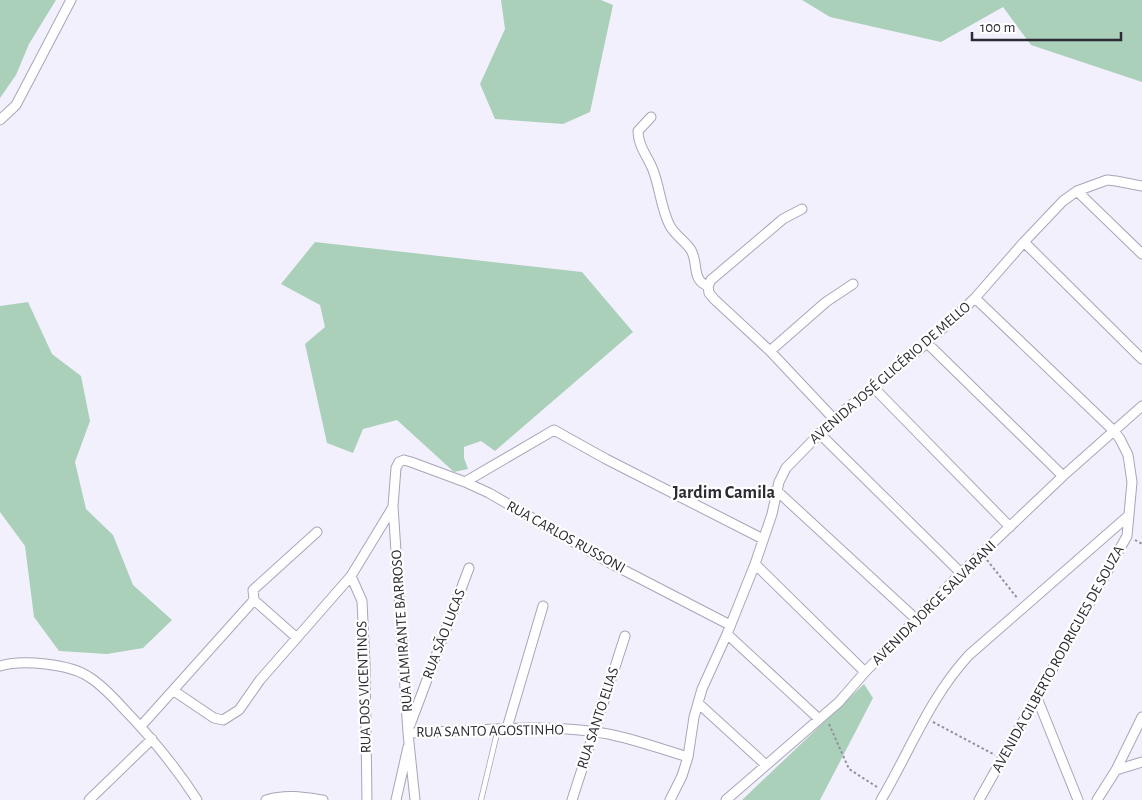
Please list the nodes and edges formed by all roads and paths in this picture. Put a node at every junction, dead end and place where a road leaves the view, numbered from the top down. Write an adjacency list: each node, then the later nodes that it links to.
1 (71, 0): 3 (street)
2 (652, 117): 10 (street)
3 (0, 120)
4 (1142, 186): 5 (street)
5 (1076, 191): 7 (street, AVENIDA JOSÉ GLICÉRIO DE MELLO); 8 (street)
6 (802, 209): 10 (street)
7 (1024, 242): 11 (street, AVENIDA JOSÉ GLICÉRIO DE MELLO); 14 (street)
8 (1142, 254)
9 (853, 284): 13 (street)
10 (708, 286): 13 (street)
11 (975, 298): 12 (street, AVENIDA JOSÉ GLICÉRIO DE MELLO); 18 (street, AVENIDA GILBERTO RODRIGUES DE SOUZA)
12 (927, 343): 15 (street, AVENIDA JOSÉ GLICÉRIO DE MELLO); 21 (street)
13 (770, 352): 17 (street)
14 (1142, 359)
15 (873, 388): 17 (street, AVENIDA JOSÉ GLICÉRIO DE MELLO); 26 (street)
16 (1142, 406): 18 (street, AVENIDA JORGE SALVARANI)
17 (834, 419): 19 (street, AVENIDA JOSÉ GLICÉRIO DE MELLO)
18 (1114, 431): 21 (street, AVENIDA JORGE SALVARANI); 25 (street, AVENIDA GILBERTO RODRIGUES DE SOUZA)
19 (819, 433): 23 (street, AVENIDA JOSÉ GLICÉRIO DE MELLO); 32 (street)
20 (399, 462): 22 (street, RUA CARLOS RUSSONI); 24 (street, RUA ALMIRANTE BARROSO)
21 (1063, 476): 26 (street, AVENIDA JORGE SALVARANI)
22 (465, 482): 28 (street); 38 (street, RUA CARLOS RUSSONI)
23 (776, 490): 28 (street, AVENIDA JOSÉ GLICÉRIO DE MELLO); 37 (street)
24 (393, 506): 33 (street); 52 (street, RUA ALMIRANTE BARROSO)
25 (1127, 517): 36 (street); 44 (street, AVENIDA GILBERTO RODRIGUES DE SOUZA)
26 (1010, 528): 29 (street, AVENIDA JORGE SALVARANI)
27 (317, 532): 34 (street)
28 (763, 539): 30 (street, AVENIDA JOSÉ GLICÉRIO DE MELLO)
29 (982, 554): 32 (street, AVENIDA JORGE SALVARANI); 36 (path)
30 (755, 564): 38 (street, AVENIDA JOSÉ GLICÉRIO DE MELLO); 42 (street)
31 (469, 568): 52 (street, RUA SÃO LUCAS)
32 (961, 573): 37 (street, AVENIDA JORGE SALVARANI)
33 (351, 576): 40 (street); 64 (street, RUA DOS VICENTINOS)
34 (254, 600): 40 (street); 43 (street)
35 (543, 606): 50 (street)
36 (1024, 606): 48 (street)
37 (916, 619): 42 (street, AVENIDA JORGE SALVARANI)
38 (728, 630): 45 (street, AVENIDA JOSÉ GLICÉRIO DE MELLO); 46 (street, RUA CARLOS RUSSONI)
39 (625, 636): 51 (street, RUA SANTO ELIAS)
40 (297, 638): 43 (street)
41 (0, 666): 49 (street)
42 (865, 672): 46 (street, AVENIDA JORGE SALVARANI)
43 (174, 691): 49 (street)
44 (1037, 698): 55 (street, AVENIDA GILBERTO RODRIGUES DE SOUZA); 72 (street)
45 (698, 703): 54 (street, AVENIDA JOSÉ GLICÉRIO DE MELLO); 57 (street)
46 (822, 717): 57 (street, AVENIDA JORGE SALVARANI); 59 (path)
47 (1142, 717): 58 (street)
48 (925, 718): 55 (path); 59 (street)
49 (141, 726): 53 (street)
50 (503, 729): 51 (street, RUA SANTO AGOSTINHO); 52 (street, RUA SANTO AGOSTINHO); 67 (lane)
51 (595, 732): 54 (street, RUA SANTO AGOSTINHO); 68 (street, RUA SANTO ELIAS)
52 (409, 734): 65 (street); 66 (street, RUA ALMIRANTE BARROSO)
53 (152, 738): 60 (street); 61 (street)
54 (688, 757): 69 (street, AVENIDA JOSÉ GLICÉRIO DE MELLO)
55 (1002, 758): 71 (street, AVENIDA GILBERTO RODRIGUES DE SOUZA)
56 (1142, 762): 58 (street)
57 (766, 765): 70 (street, AVENIDA JORGE SALVARANI)
58 (1116, 770): 73 (street)
59 (883, 796)
60 (192, 798)
61 (89, 800)
62 (266, 800): 63 (street)
63 (323, 800)
64 (367, 800)
65 (396, 800)
66 (415, 800)
67 (481, 800)
68 (572, 800)
69 (670, 800)
70 (726, 800)
71 (980, 800)
72 (1078, 800)
73 (1097, 800)

